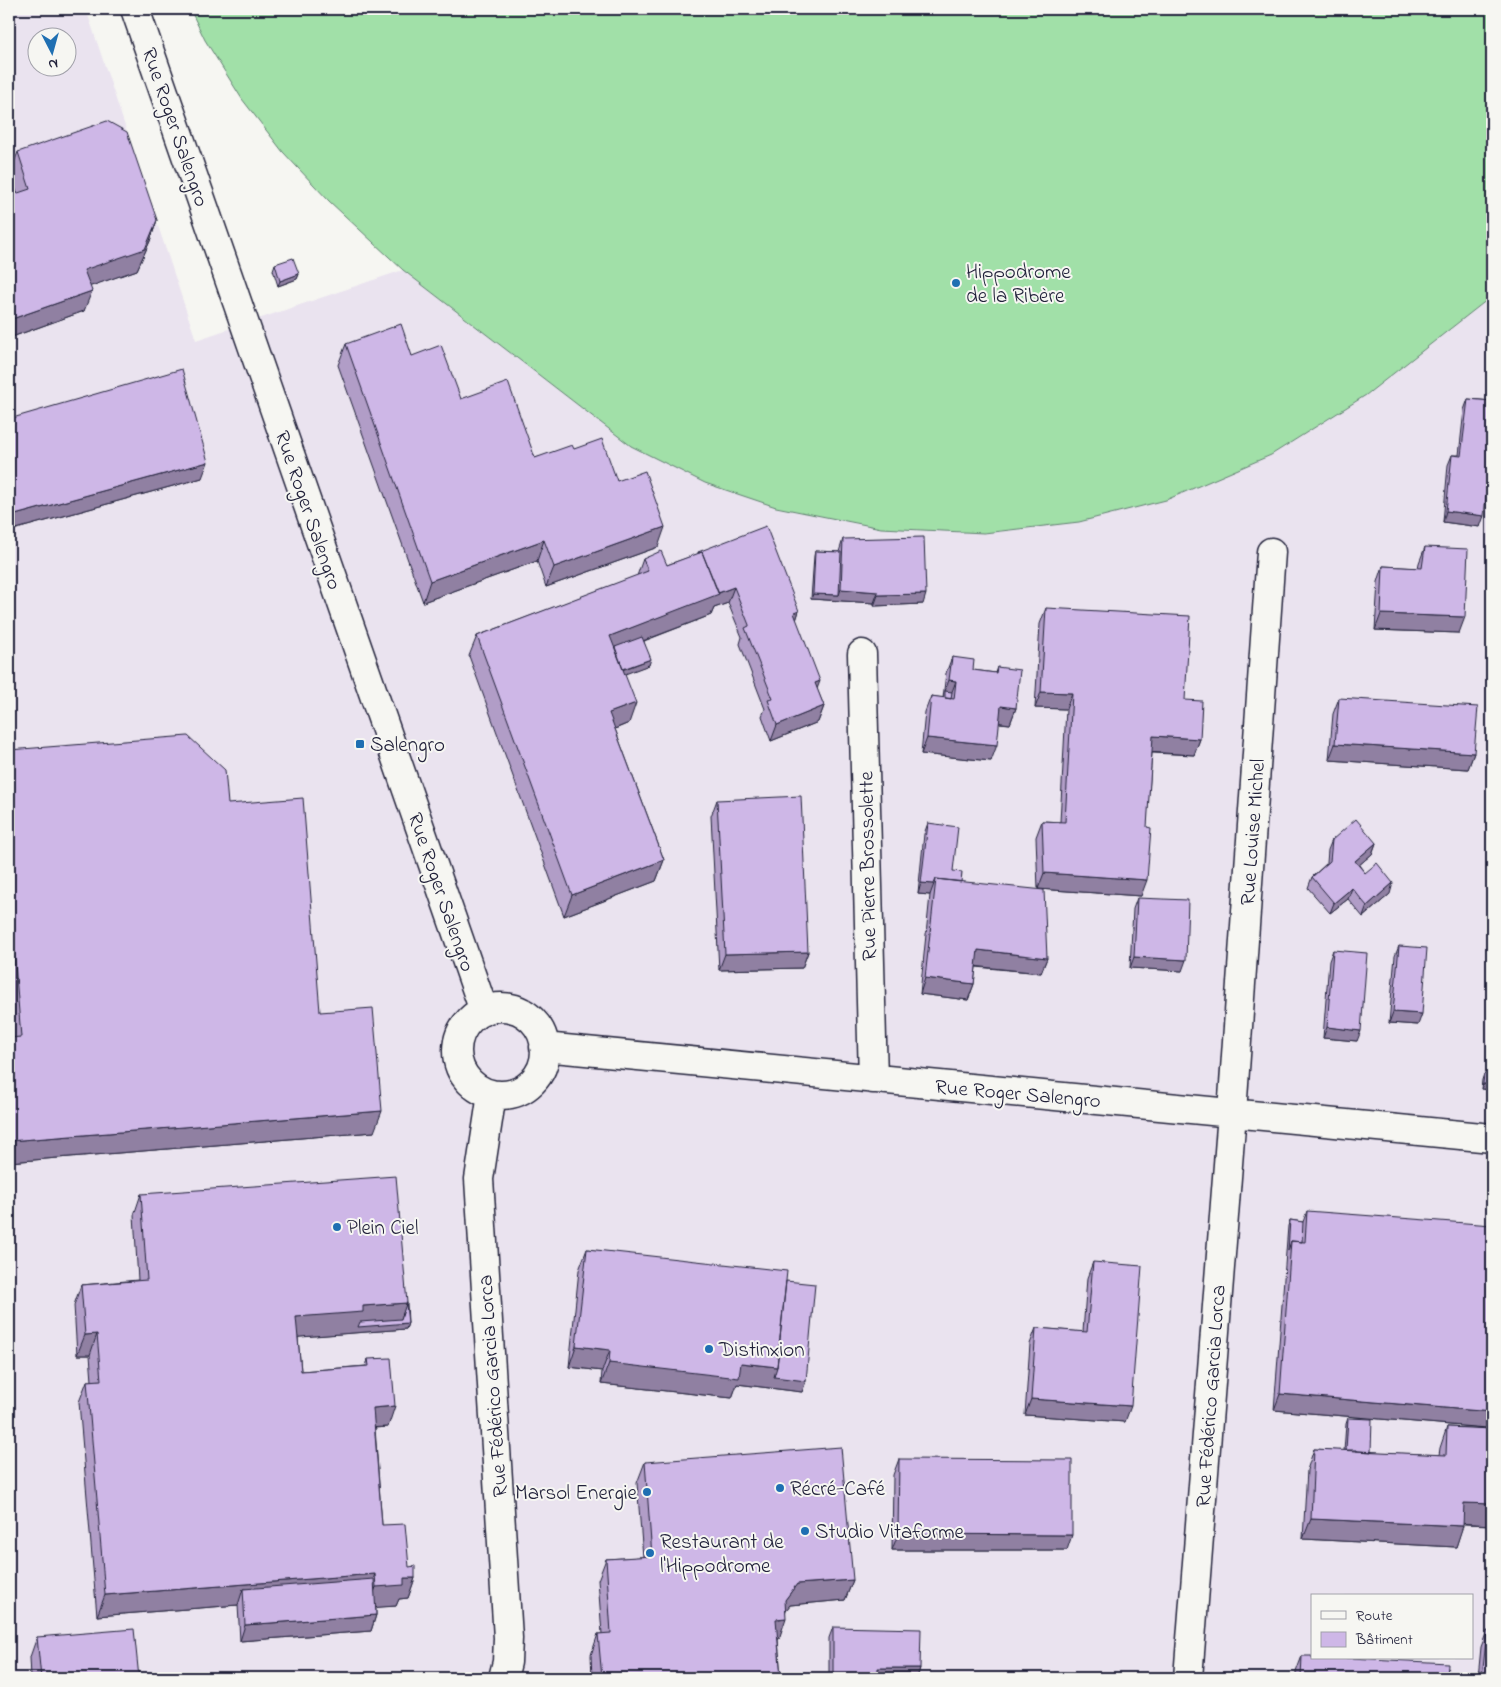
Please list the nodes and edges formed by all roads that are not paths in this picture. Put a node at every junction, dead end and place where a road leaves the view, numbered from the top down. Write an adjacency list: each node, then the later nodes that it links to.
1 (135, 9): 4 (street, Rue Roger Salengro)
2 (1271, 552): 8 (street, Rue Louise Michel)
3 (862, 654): 6 (street, Rue Pierre Brossolette)
4 (484, 1011): 5 (street); 7 (street)
5 (544, 1047): 6 (street, Rue Roger Salengro); 7 (street)
6 (873, 1079): 8 (street, Rue Roger Salengro)
7 (492, 1094): 10 (street, Rue Fédérico Garcia Lorca)
8 (1232, 1113): 9 (street, Rue Roger Salengro); 11 (street, Rue Fédérico Garcia Lorca)
9 (1492, 1138)
10 (503, 1678)
11 (1188, 1678)

